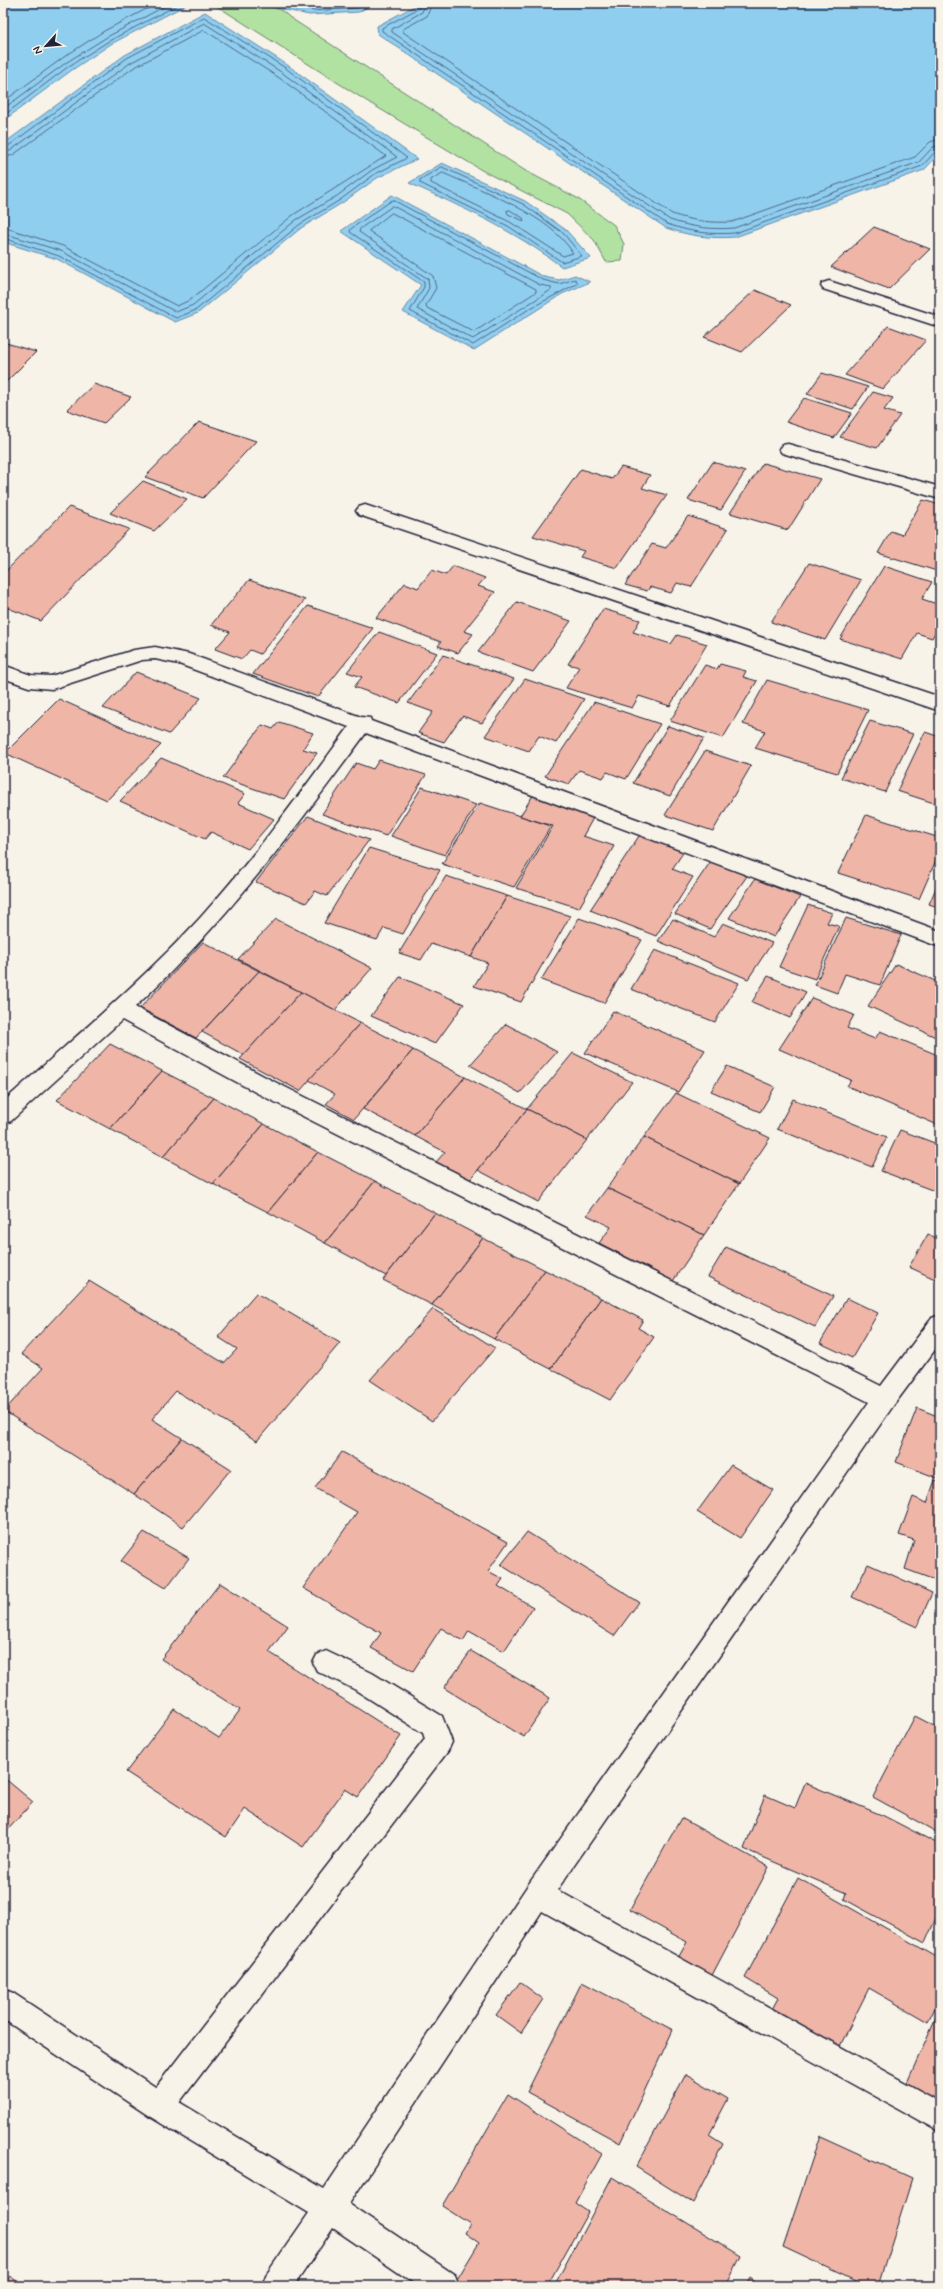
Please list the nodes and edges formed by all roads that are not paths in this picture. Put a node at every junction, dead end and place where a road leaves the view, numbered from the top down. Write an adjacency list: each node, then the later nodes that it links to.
1 (829, 286): 2 (street)
2 (940, 322)
3 (788, 449): 4 (street)
4 (940, 493)
5 (365, 511): 7 (street)
6 (3, 670): 8 (street)
7 (940, 704)
8 (363, 723): 9 (street); 10 (street)
9 (940, 939)
10 (120, 1009): 11 (street); 13 (street)
11 (3, 1115)
12 (939, 1329): 13 (street)
13 (885, 1399): 15 (street)
14 (326, 1663): 17 (street)
15 (538, 1894): 18 (street); 19 (street)
16 (3, 2002): 17 (street)
17 (159, 2106): 19 (street)
18 (940, 2118)
19 (330, 2209): 20 (street); 21 (street)
20 (277, 2286)
21 (444, 2286)

